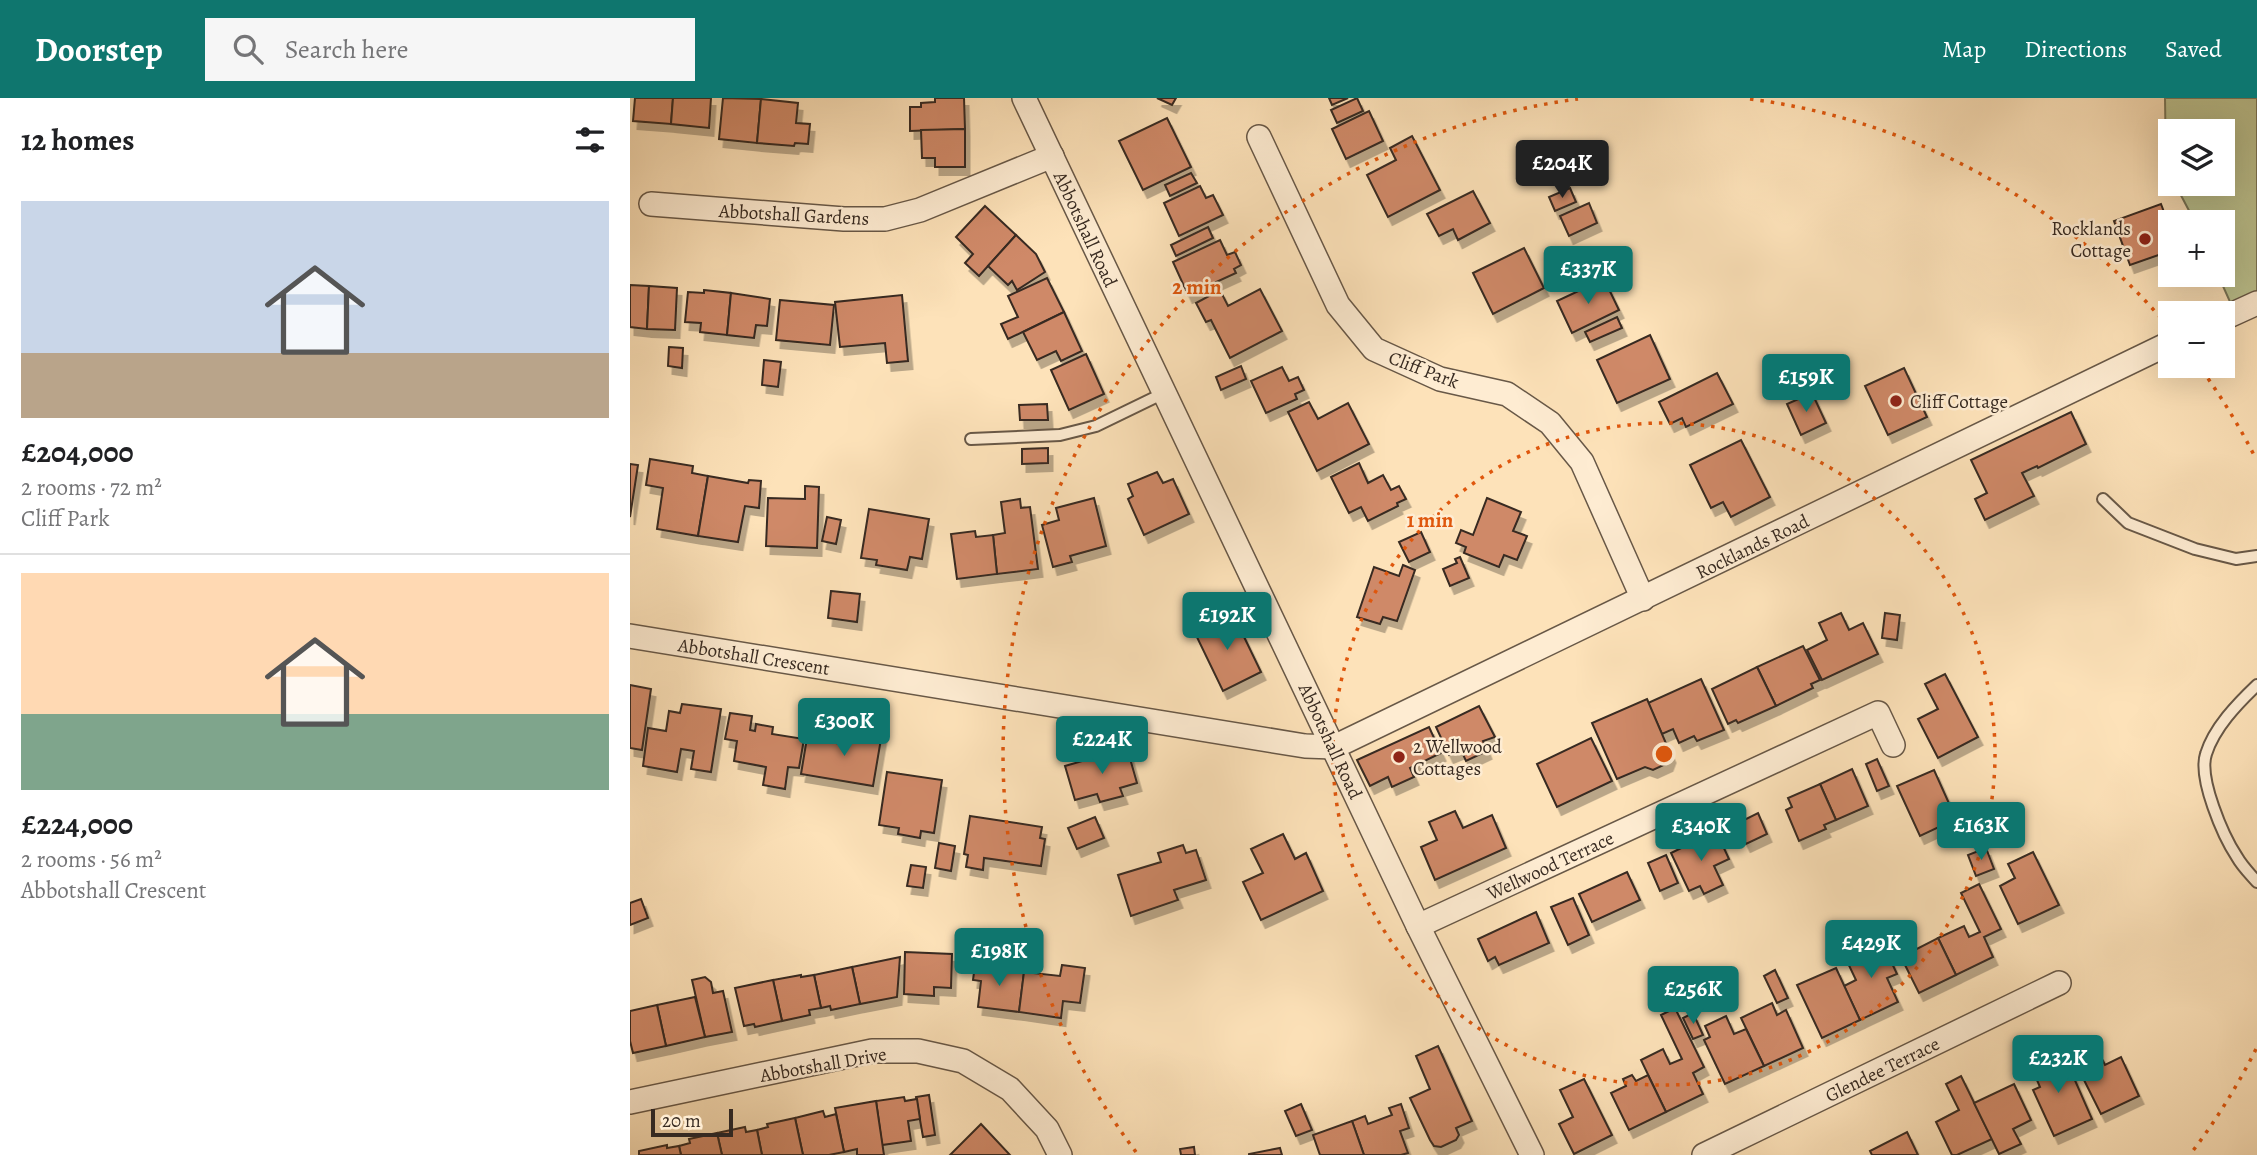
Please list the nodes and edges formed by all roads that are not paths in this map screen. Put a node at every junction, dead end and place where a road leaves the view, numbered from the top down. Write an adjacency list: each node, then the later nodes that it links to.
1 (1024, 98): 3 (street, Abbotshall Road)
2 (1259, 137): 12 (street, Cliff Park)
3 (1052, 156): 4 (street, Abbotshall Gardens); 8 (street, Abbotshall Road)
4 (651, 204)
5 (2257, 303): 6 (street)
6 (2235, 312)
7 (2158, 349): 12 (street, Rocklands Road)
8 (1164, 393): 9 (lane); 16 (street, Abbotshall Road)
9 (971, 439)
10 (2103, 499): 11 (lane)
11 (2257, 556)
12 (1643, 599): 16 (street, Rocklands Road)
13 (630, 636): 16 (street, Abbotshall Crescent)
14 (2257, 685): 17 (lane)
15 (1893, 745): 18 (street, Wellwood Terrace)
16 (1334, 747): 18 (street, Abbotshall Road)
17 (2257, 883)
18 (1418, 926): 22 (street, Abbotshall Road)
19 (2059, 983): 23 (street, Glendee Terrace)
20 (630, 1102): 21 (street, Abbotshall Drive)
21 (1060, 1155)
22 (1532, 1155)
23 (1704, 1155)

